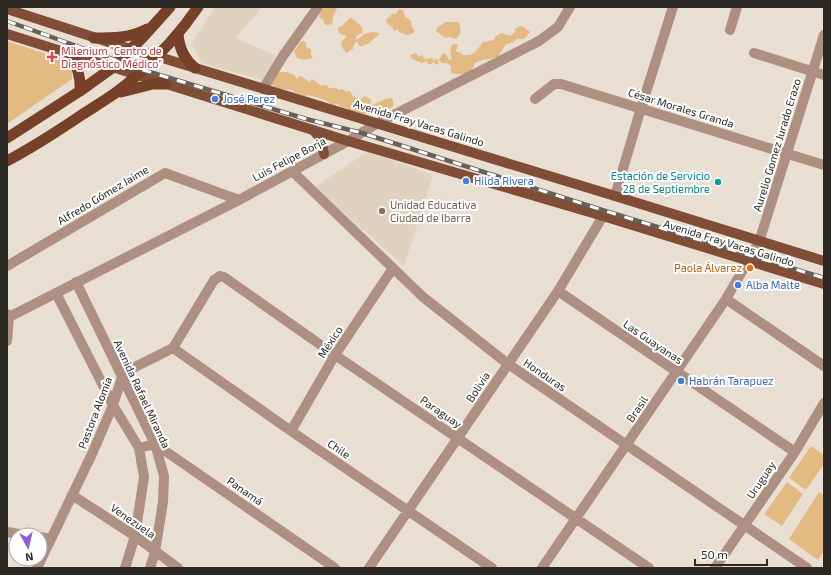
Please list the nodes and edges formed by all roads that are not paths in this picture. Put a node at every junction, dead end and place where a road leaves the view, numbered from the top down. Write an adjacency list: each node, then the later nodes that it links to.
1 (170, 7): 9 (highway)
2 (198, 7): 12 (highway)
3 (318, 7): 25 (street)
4 (570, 7): 30 (street, Luis Felipe Borja)
5 (673, 7): 29 (street)
6 (737, 7): 10 (street)
7 (7, 9): 8 (main road, Avenida Fray Vacas Galindo)
8 (25, 11): 14 (main road, Avenida Fray Vacas Galindo)
9 (153, 26): 14 (highway); 15 (highway)
10 (730, 30)
11 (7, 34): 17 (main road, Avenida Fray Vacas Galindo)
12 (178, 34): 18 (highway); 20 (highway)
13 (824, 35): 21 (street, Aurelio Gomez Jurado Erazo)
14 (94, 38): 15 (main road, Avenida Fray Vacas Galindo)
15 (130, 49): 18 (main road, Avenida Fray Vacas Galindo); 19 (highway)
16 (754, 53): 21 (street)
17 (72, 55): 19 (main road, Avenida Fray Vacas Galindo); 26 (highway)
18 (156, 56): 20 (main road, Avenida Fray Vacas Galindo); 22 (highway)
19 (112, 68): 22 (main road, Avenida Fray Vacas Galindo); 26 (highway)
20 (195, 68): 25 (main road, Avenida Fray Vacas Galindo)
21 (813, 71): 23 (street); 34 (street, Aurelio Gomez Jurado Erazo)
22 (137, 75): 24 (main road, Avenida Fray Vacas Galindo); 27 (highway)
23 (824, 75)
24 (166, 84): 27 (highway); 31 (main road, Avenida Fray Vacas Galindo)
25 (263, 89): 30 (main road, Avenida Fray Vacas Galindo)
26 (80, 91): 32 (highway)
27 (115, 94): 36 (highway)
28 (535, 100): 29 (street, César Morales Granda)
29 (641, 108): 34 (street, César Morales Granda); 39 (street)
30 (378, 123): 33 (street, Luis Felipe Borja); 39 (main road, Avenida Fray Vacas Galindo)
31 (314, 130): 33 (main road, Avenida Fray Vacas Galindo); 35 (main road)
32 (7, 138)
33 (348, 141): 35 (street, Luis Felipe Borja); 41 (main road, Avenida Fray Vacas Galindo)
34 (787, 153): 37 (street, César Morales Granda); 42 (street, Aurelio Gomez Jurado Erazo)
35 (324, 154): 38 (street, Luis Felipe Borja)
36 (7, 160)
37 (824, 165)
38 (292, 171): 40 (street, Luis Felipe Borja); 46 (street, Honduras)
39 (615, 196): 42 (main road, Avenida Fray Vacas Galindo)
40 (239, 200): 45 (street, Alfredo Gómez Jaime); 47 (street, Luis Felipe Borja)
41 (603, 216): 43 (main road, Avenida Fray Vacas Galindo); 49 (street, Bolivia)
42 (759, 242): 43 (street, Aurelio Gomez Jurado Erazo); 44 (main road, Avenida Fray Vacas Galindo)
43 (748, 261): 48 (main road, Avenida Fray Vacas Galindo); 51 (street, Brasil)
44 (824, 261)
45 (7, 266)
46 (393, 268): 55 (street, México); 56 (street, Honduras)
47 (76, 282): 50 (street, Luis Felipe Borja); 59 (street, Avenida Rafael Miranda)
48 (824, 284)
49 (558, 291): 56 (street, Bolivia); 58 (street, Las Guayanas)
50 (56, 293): 52 (street, Luis Felipe Borja); 61 (street)
51 (726, 299): 57 (street); 58 (street, Brasil)
52 (8, 316): 53 (street)
53 (7, 341)
54 (173, 348): 55 (street, Paraguay); 59 (street, Pastora Alomía); 62 (street, Chile)
55 (335, 354): 62 (street, México); 63 (street, Paraguay)
56 (508, 364): 63 (street, Bolivia); 65 (street, Honduras)
57 (824, 366)
58 (676, 372): 65 (street, Brasil); 67 (street, Las Guayanas)
59 (122, 377): 61 (street, Pastora Alomía); 64 (street, Avenida Rafael Miranda)
60 (824, 403): 67 (street, Uruguay)
61 (113, 405): 66 (street); 68 (street, Pastora Alomía)
62 (291, 431): 69 (street, Chile)
63 (458, 438): 69 (street, Bolivia); 70 (street, Paraguay)
64 (155, 444): 66 (street); 75 (street, Avenida Rafael Miranda); 80 (street, Panamá)
65 (626, 445): 70 (street, Brasil); 71 (street, Honduras)
66 (139, 448): 72 (street)
67 (794, 452): 71 (street, Uruguay)
68 (72, 495): 72 (street, Venezuela); 74 (street, Pastora Alomía)
69 (408, 511): 81 (street, Bolivia); 82 (street, Chile)
70 (576, 518): 83 (street, Brasil); 84 (street, Paraguay)
71 (744, 526): 85 (street, Uruguay); 86 (street, Honduras)
72 (135, 536): 75 (street, Venezuela); 77 (street)
73 (48, 538): 74 (street)
74 (51, 539): 76 (street, Pastora Alomía)
75 (155, 552): 78 (street, Avenida Rafael Miranda); 79 (street, Venezuela)
76 (37, 568)
77 (125, 568)
78 (150, 568)
79 (178, 568)
80 (335, 568)
81 (369, 568)
82 (492, 568)
83 (542, 568)
84 (649, 568)
85 (716, 568)
86 (807, 568)

